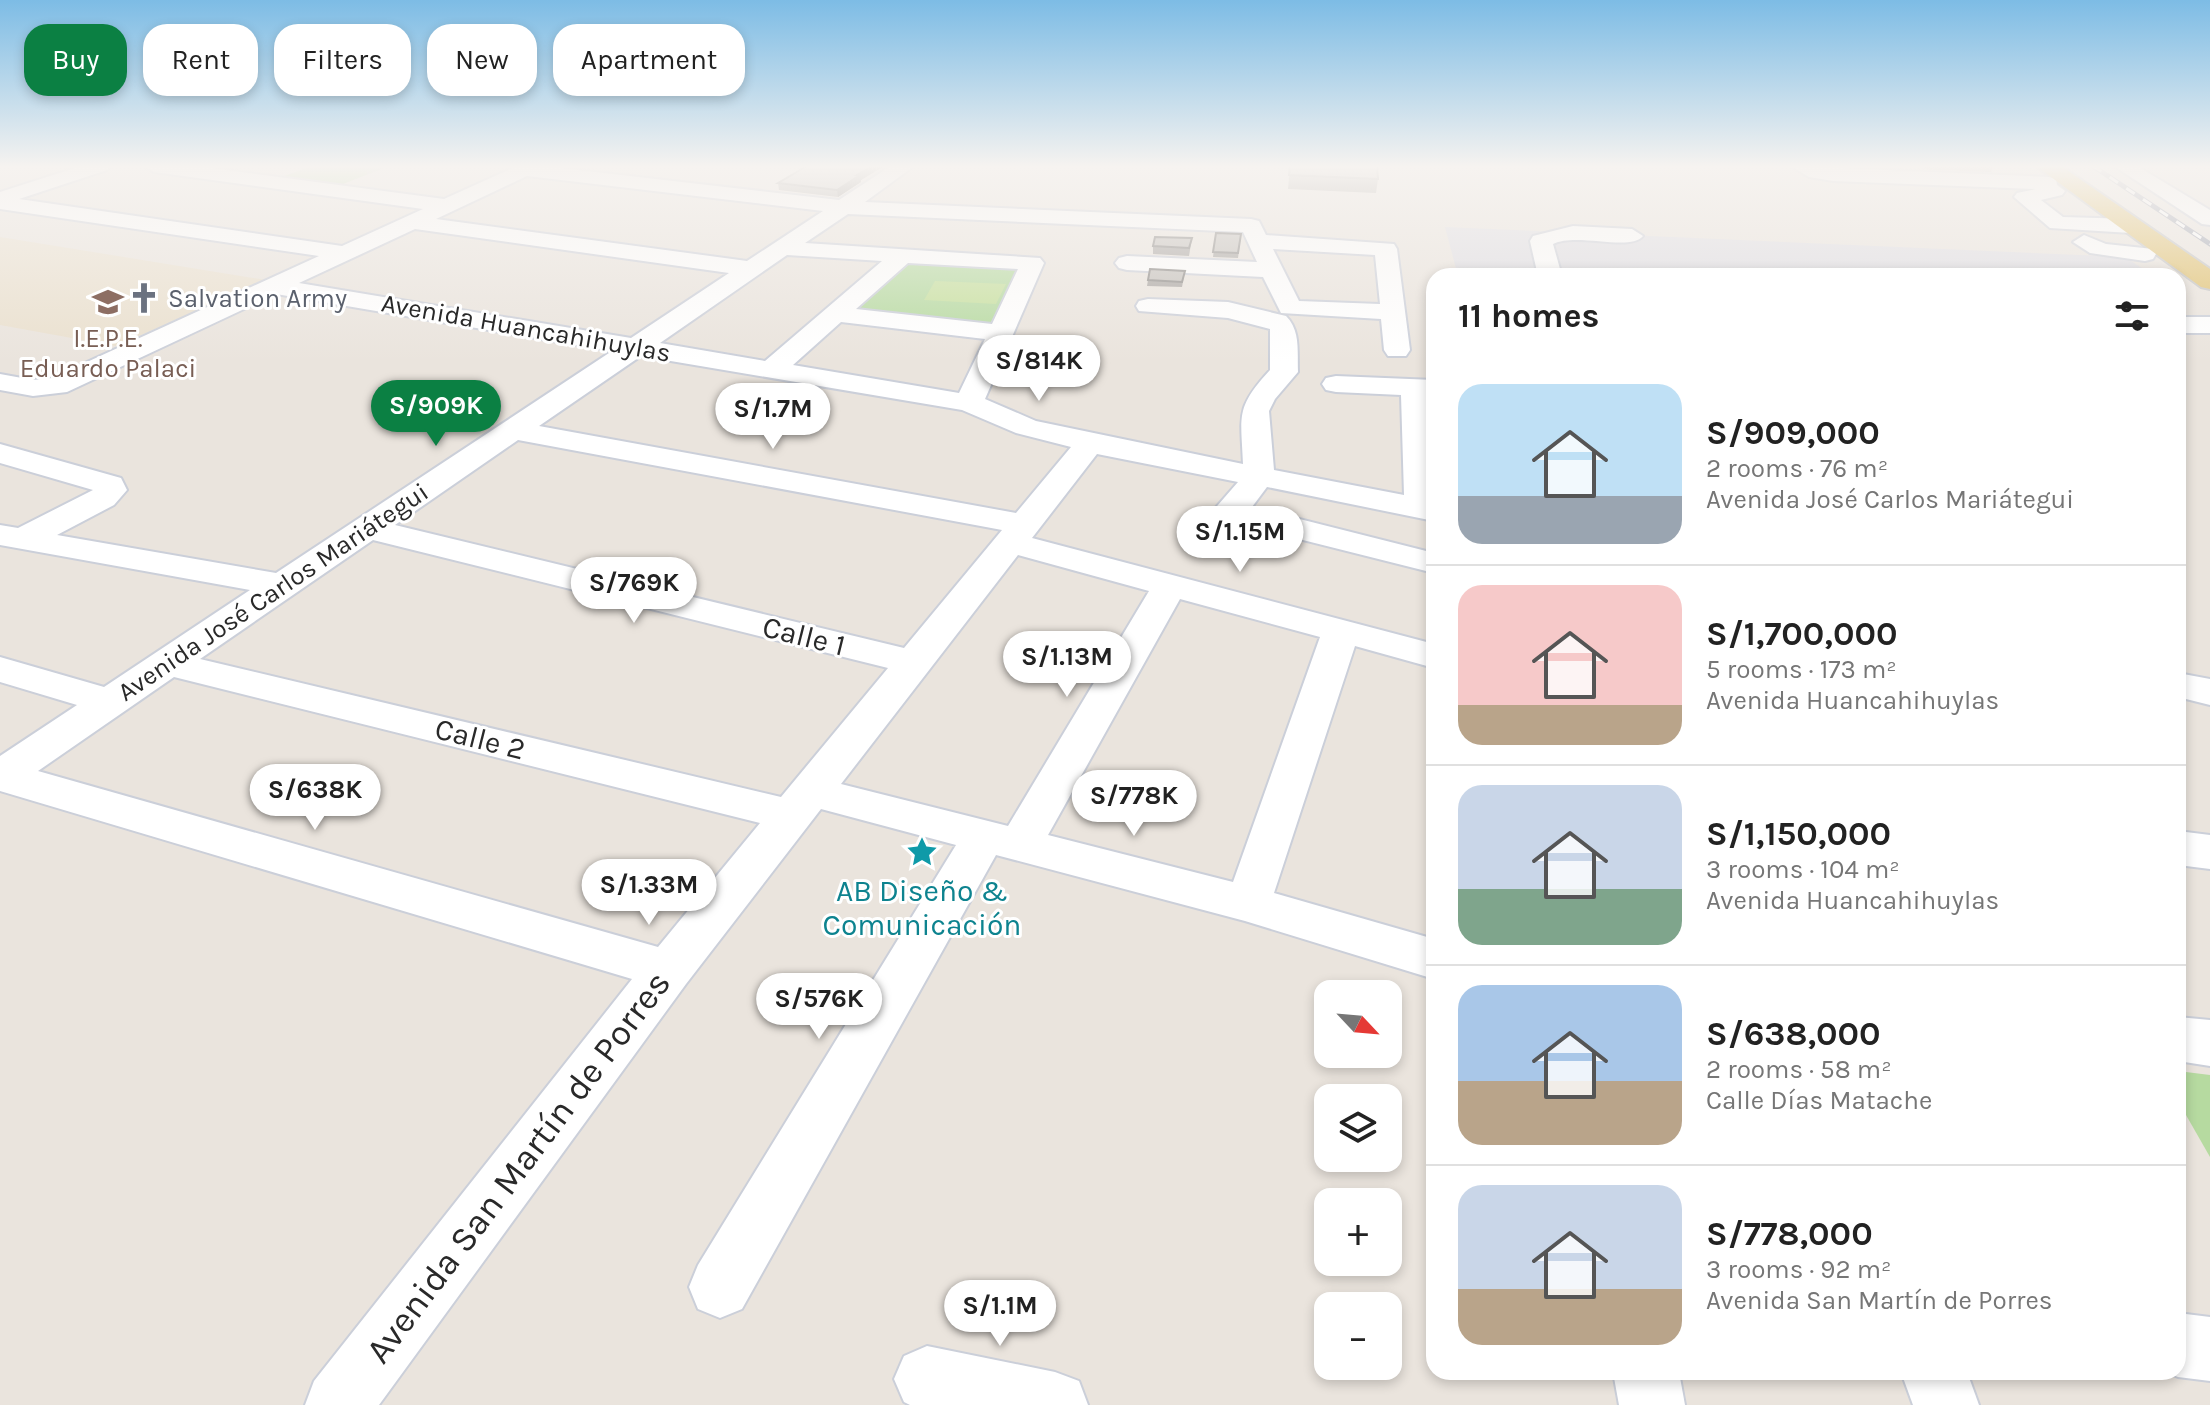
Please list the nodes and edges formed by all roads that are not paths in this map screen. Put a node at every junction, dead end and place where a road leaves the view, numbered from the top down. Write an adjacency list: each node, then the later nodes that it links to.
1 (203, 232): 12 (street)
2 (391, 232): 12 (street)
3 (481, 232): 18 (street)
4 (805, 232): 11 (street, Avenida José Carlos Mariátegui)
5 (1218, 232): 9 (street)
6 (2070, 232): 13 (street)
7 (2115, 232): 13 (main road)
8 (2139, 232): 20 (main road)
9 (1255, 234): 19 (street); 25 (street)
10 (1632, 236): 16 (street)
11 (780, 248): 14 (street); 18 (street, Avenida José Carlos Mariátegui)
12 (345, 253): 22 (street)
13 (2145, 254): 17 (main road)
14 (901, 257): 26 (street); 29 (street)
15 (1127, 263): 19 (street)
16 (1548, 268)
17 (2164, 268)
18 (750, 269): 31 (street, Avenida José Carlos Mariátegui)
19 (1272, 270): 25 (street)
20 (2210, 281)
21 (2186, 284): 23 (main road)
22 (274, 286): 31 (street, Avenida Huancahihuylas); 33 (street)
23 (2210, 301)
24 (1148, 306): 41 (street)
25 (1393, 312): 30 (street)
26 (836, 314): 29 (street); 32 (street)
27 (2186, 325): 28 (street)
28 (2210, 325)
29 (1002, 333): 36 (street)
30 (1397, 350)
31 (616, 352): 32 (street, Avenida Huancahihuylas); 38 (street, Avenida José Carlos Mariátegui)
32 (772, 369): 36 (street, Avenida Huancahihuylas)
33 (0, 382)
34 (1336, 384): 35 (street)
35 (1425, 388): 37 (street)
36 (969, 403): 39 (street, Avenida Huancahihuylas)
37 (1426, 428)
38 (511, 430): 44 (street, Avenida José Carlos Mariátegui); 45 (street)
39 (1090, 443): 41 (street, Avenida Huancahihuylas); 45 (street, Avenida San Martín de Porres)
40 (0, 453): 47 (street)
41 (1259, 476): 42 (street, Avenida Huancahihuylas); 43 (street)
42 (1426, 509)
43 (1232, 512): 46 (street); 48 (street)
44 (365, 528): 49 (street, Avenida José Carlos Mariátegui); 54 (street, Calle 1)
45 (1019, 534): 50 (street); 54 (street, Avenida San Martín de Porres)
46 (1208, 536)
47 (12, 537): 49 (street)
48 (1426, 561)
49 (282, 585): 53 (street, Avenida José Carlos Mariátegui)
50 (1170, 586): 51 (street); 61 (street)
51 (1341, 631): 52 (street); 64 (street)
52 (1426, 654)
53 (166, 663): 58 (street, Avenida José Carlos Mariátegui); 60 (street, Calle 2)
54 (916, 663): 60 (street, Avenida San Martín de Porres)
55 (0, 669): 58 (street)
56 (2186, 687): 57 (street)
57 (2210, 692)
58 (111, 702): 59 (street, Avenida José Carlos Mariátegui)
59 (0, 776): 66 (street)
60 (804, 804): 61 (street, Calle 2); 66 (street, Avenida San Martín de Porres)
61 (1002, 840): 64 (street, Calle 2); 69 (street)
62 (2186, 849): 63 (street)
63 (2210, 852)
64 (1245, 903): 65 (street, Calle 2)
65 (1426, 957)
66 (668, 970): 75 (street, Avenida San Martín de Porres)
67 (2186, 1040): 68 (street)
68 (2210, 1043)
69 (720, 1287)
70 (2186, 1346): 71 (street)
71 (2210, 1349)
72 (927, 1379): 76 (street)
73 (1647, 1380): 77 (street)
74 (1937, 1380): 78 (street)
75 (338, 1405)
76 (1055, 1405)
77 (1652, 1405)
78 (1946, 1405)

